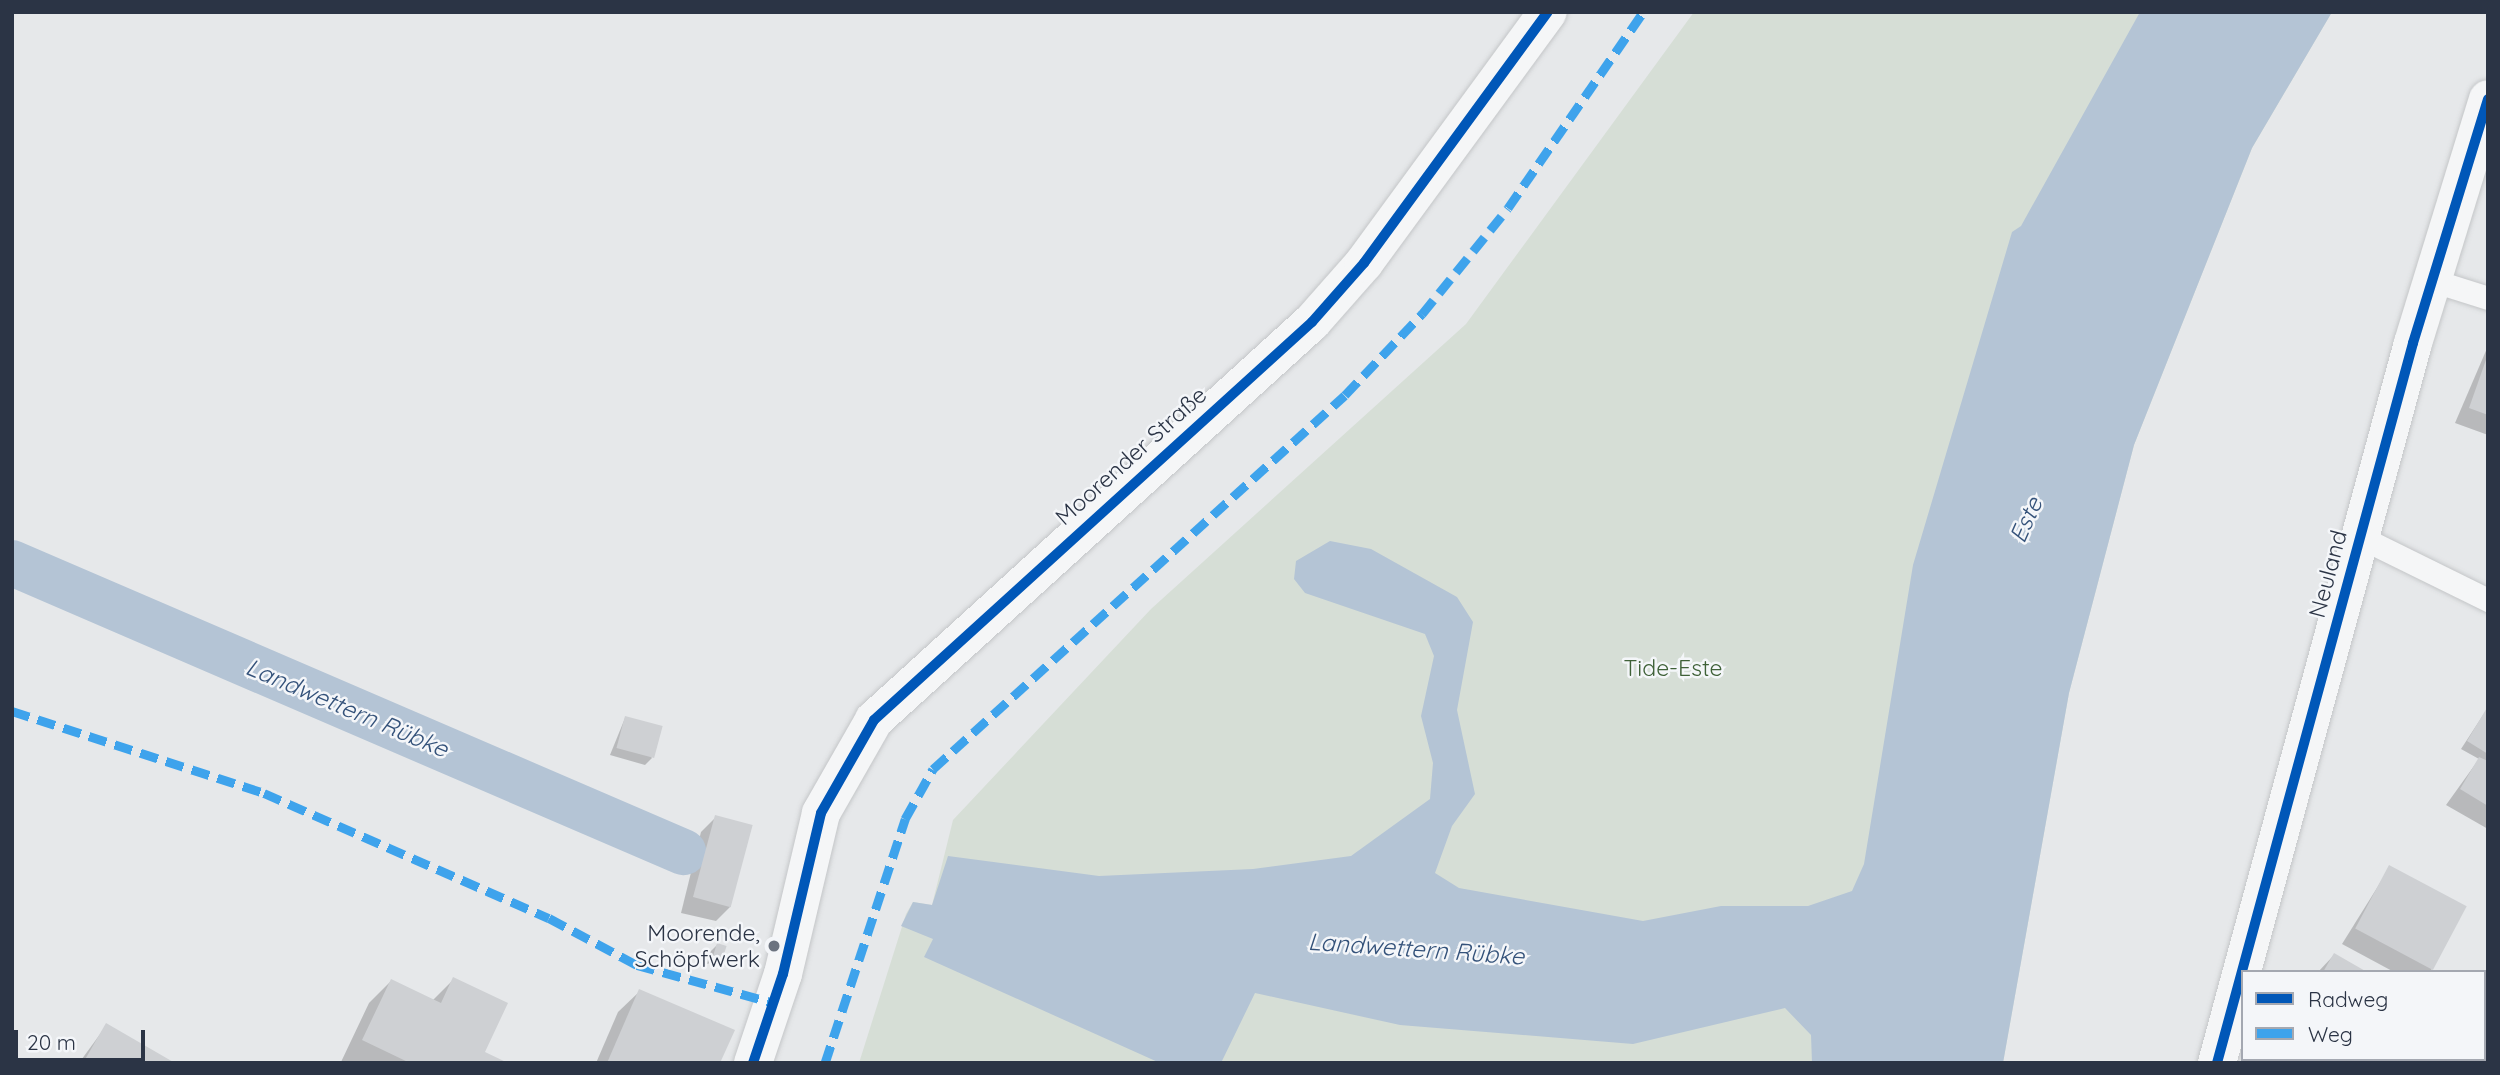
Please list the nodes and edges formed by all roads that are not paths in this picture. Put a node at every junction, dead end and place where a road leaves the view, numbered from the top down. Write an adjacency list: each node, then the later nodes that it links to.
1 (1548, 12): 9 (street, Moorender Straße)
2 (2488, 99): 3 (street, Neuland)
3 (2431, 280): 4 (lane); 5 (street, Neuland)
4 (2488, 298)
5 (2360, 537): 6 (lane); 7 (street, Neuland)
6 (2488, 600)
7 (2242, 970)
8 (2241, 975): 10 (street, Neuland)
9 (753, 1063)
10 (2217, 1063)

